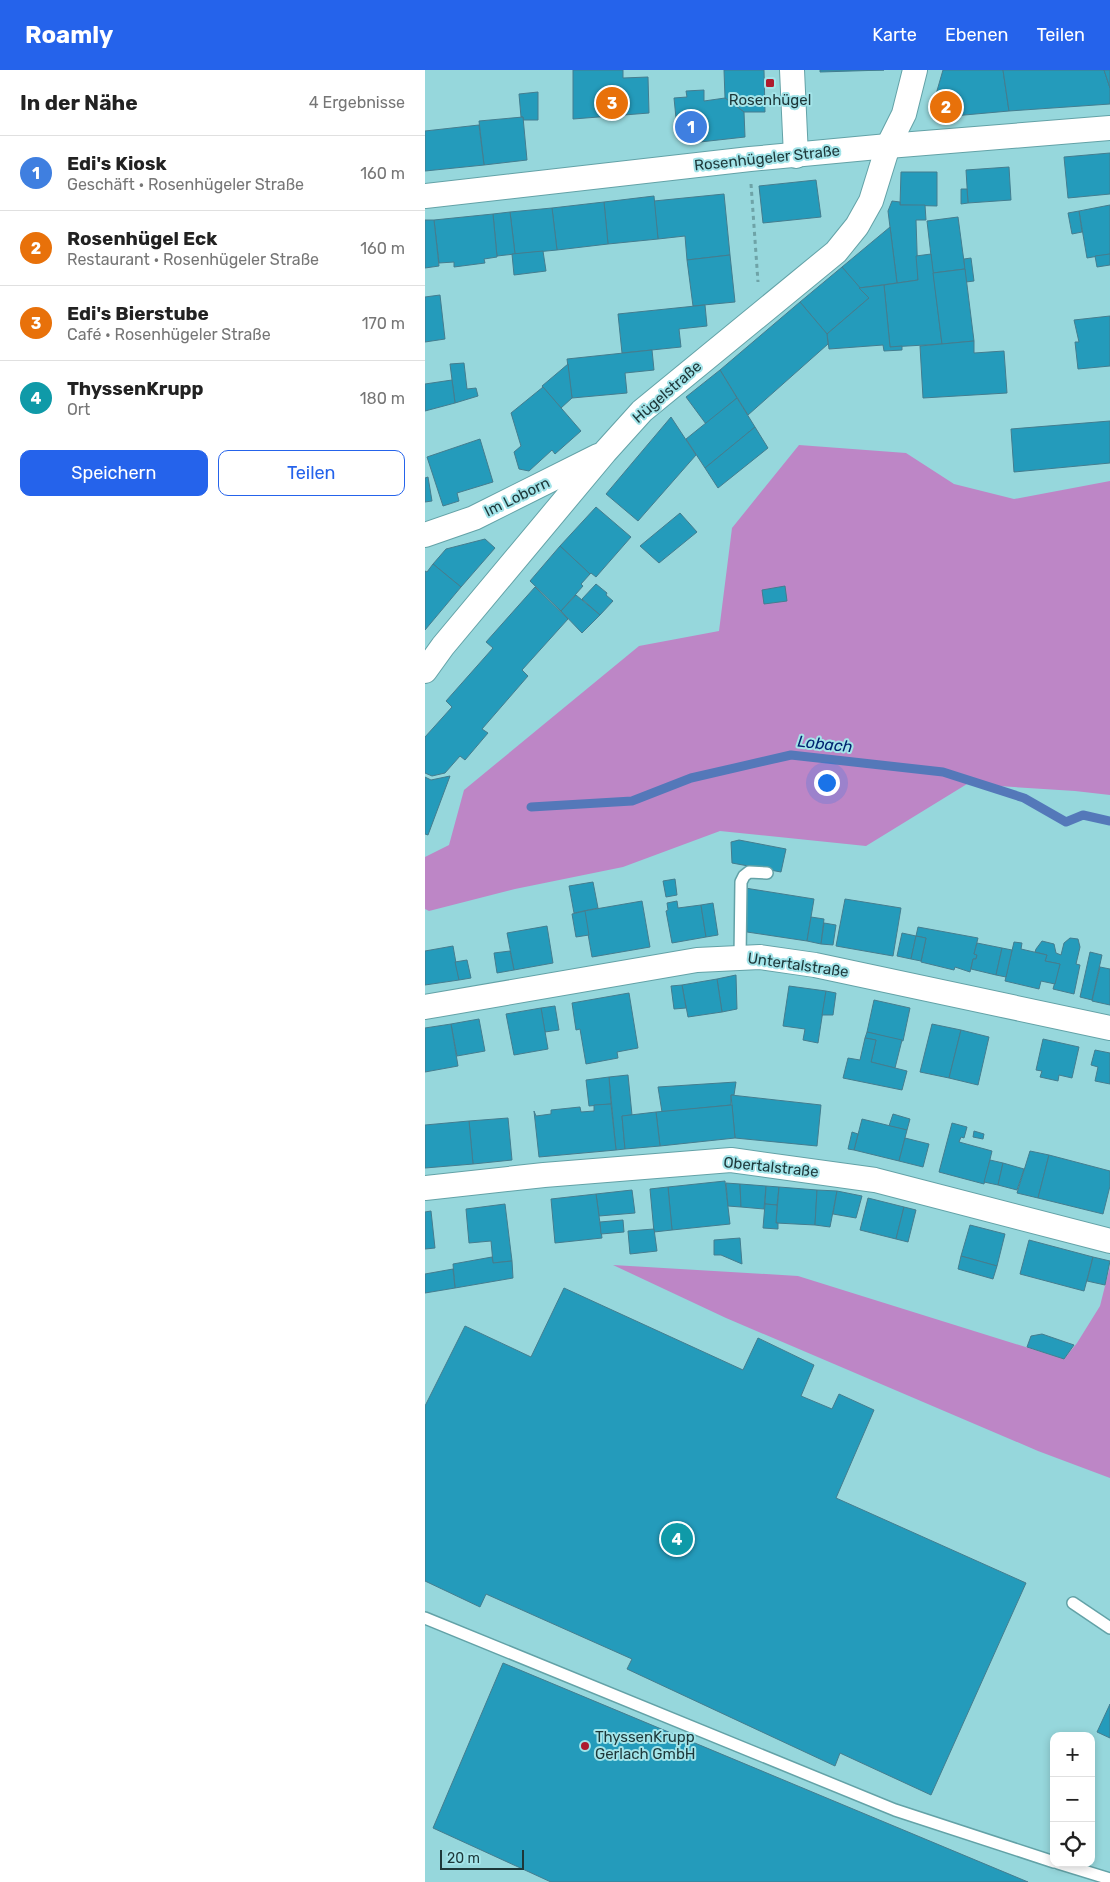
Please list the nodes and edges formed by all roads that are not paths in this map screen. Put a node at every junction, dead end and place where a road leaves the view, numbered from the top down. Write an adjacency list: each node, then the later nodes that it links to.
1 (792, 70): 5 (street)
2 (915, 70): 4 (street, Hügelstraße)
3 (1110, 128): 4 (street, Rosenhügeler Straße)
4 (888, 146): 5 (street, Rosenhügeler Straße); 7 (street, Hügelstraße)
5 (796, 156): 6 (street, Rosenhügeler Straße)
6 (425, 196)
7 (605, 452): 8 (street, Im Loborn); 9 (street, Hügelstraße)
8 (425, 535)
9 (425, 671)
10 (767, 873): 11 (lane)
11 (740, 957): 12 (street, Untertalstraße); 13 (street, Untertalstraße)
12 (425, 1007)
13 (1110, 1028)
14 (425, 1188): 15 (street, Obertalstraße)
15 (1110, 1241)
16 (1073, 1603): 18 (lane)
17 (425, 1618): 19 (lane)
18 (1110, 1628)
19 (1050, 1861)
20 (1072, 1867): 21 (lane)
21 (1110, 1878)

